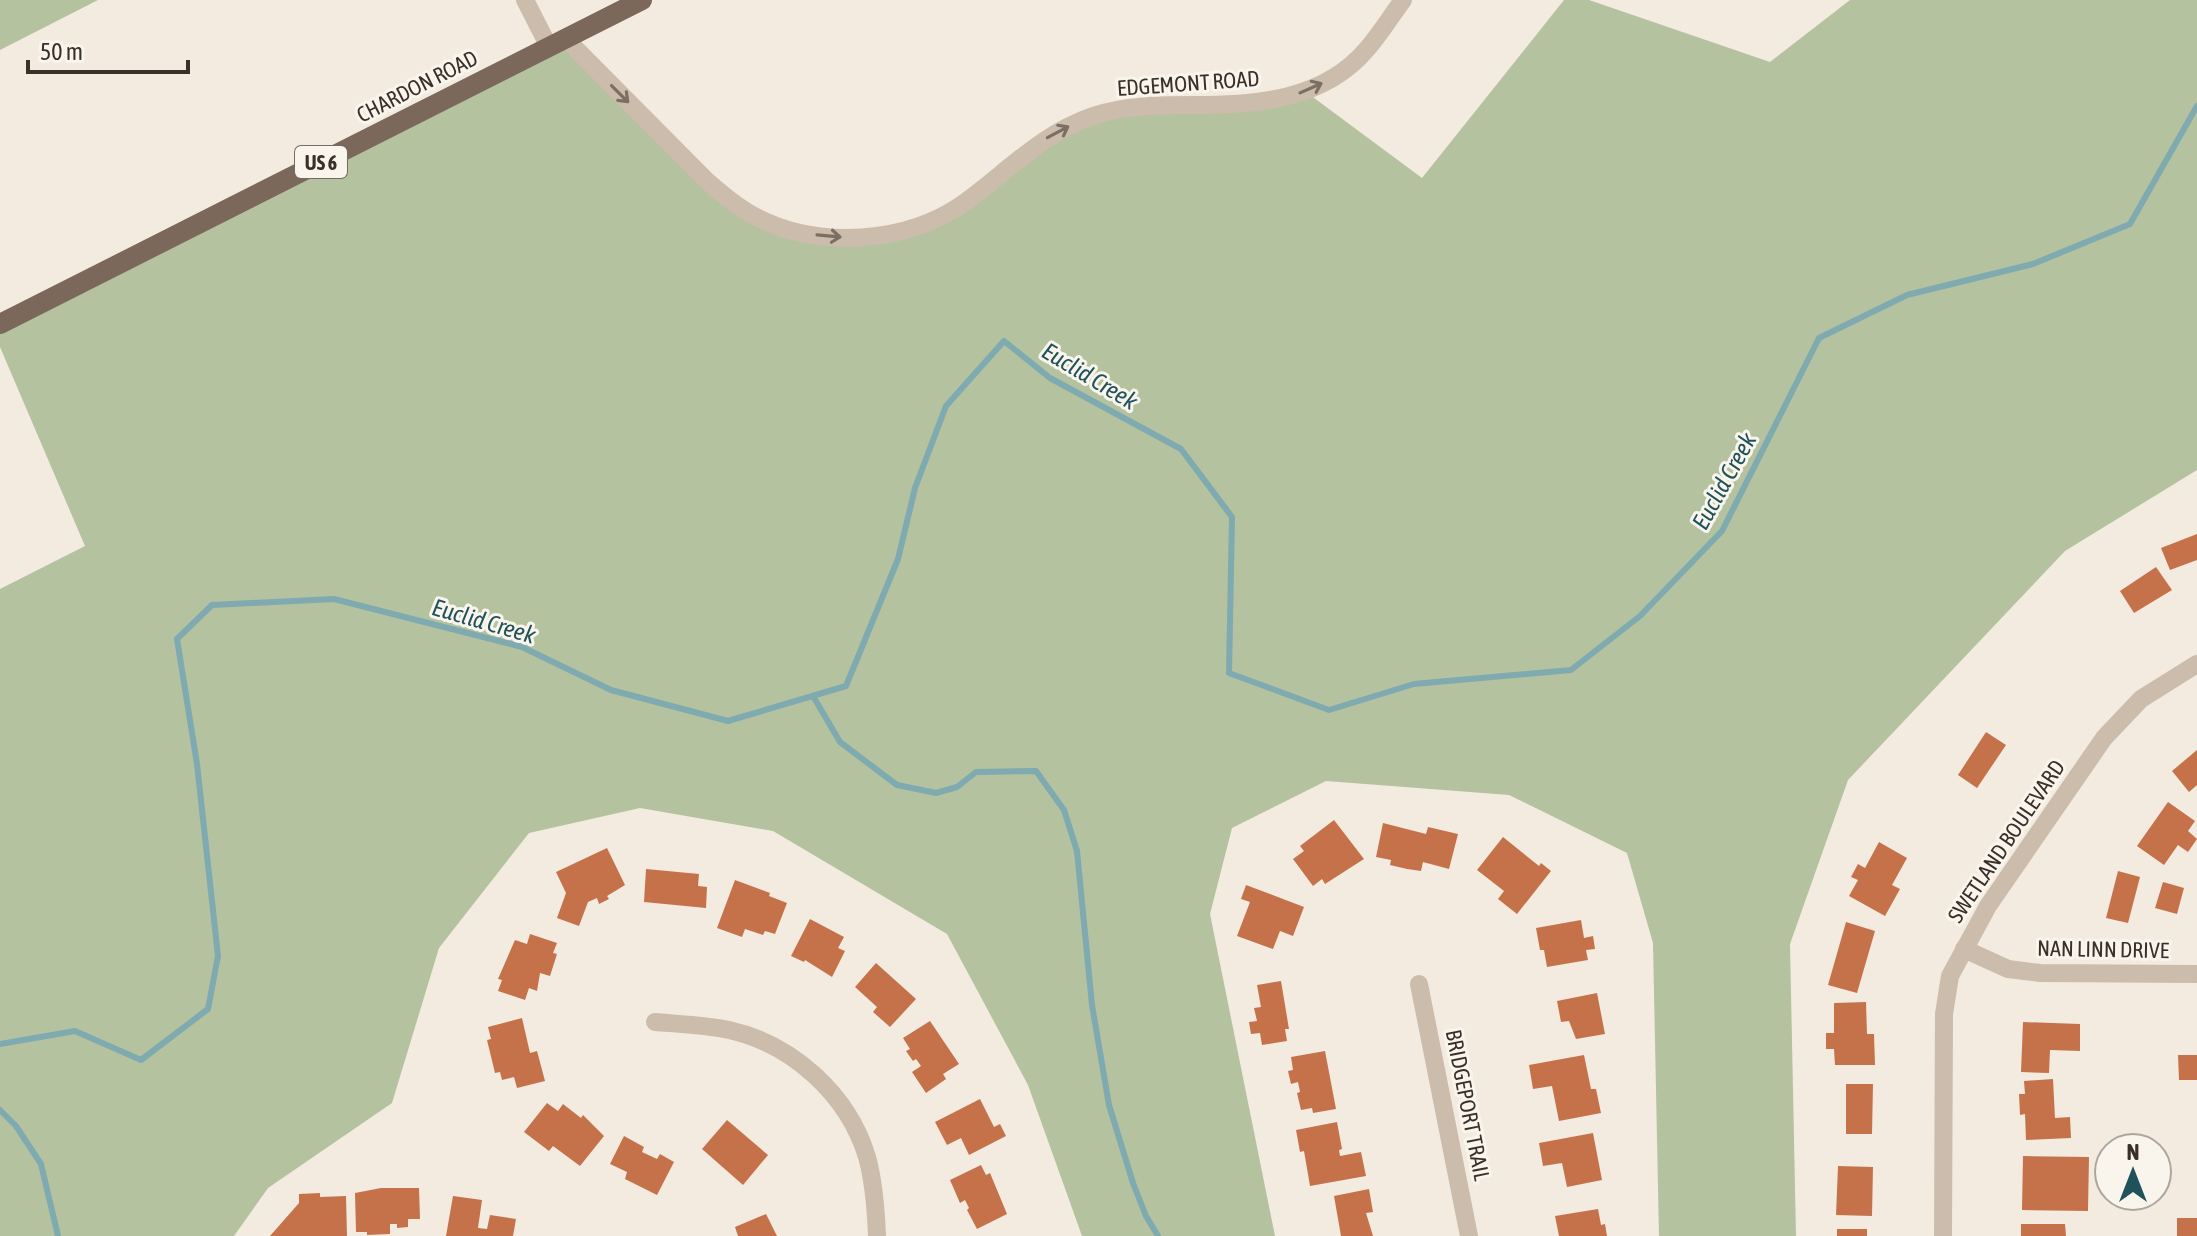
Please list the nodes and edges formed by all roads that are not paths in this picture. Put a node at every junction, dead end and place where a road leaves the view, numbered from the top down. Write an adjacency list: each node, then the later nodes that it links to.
1 (525, 0): 4 (street, EDGEMONT ROAD)
2 (642, 0): 4 (main road, CHARDON ROAD / US 6)
3 (1403, 0): 4 (street, EDGEMONT ROAD, one-way to 3)
4 (557, 42): 5 (main road, CHARDON ROAD / US 6)
5 (0, 324)
6 (2197, 664): 7 (street, SWETLAND BOULEVARD)
7 (1964, 949): 8 (street, NAN LINN DRIVE); 13 (street, SWETLAND BOULEVARD)
8 (2197, 974)
9 (1419, 984): 12 (street, BRIDGEPORT TRAIL)
10 (655, 1022): 11 (street)
11 (877, 1236)
12 (1469, 1236)
13 (1943, 1236)

